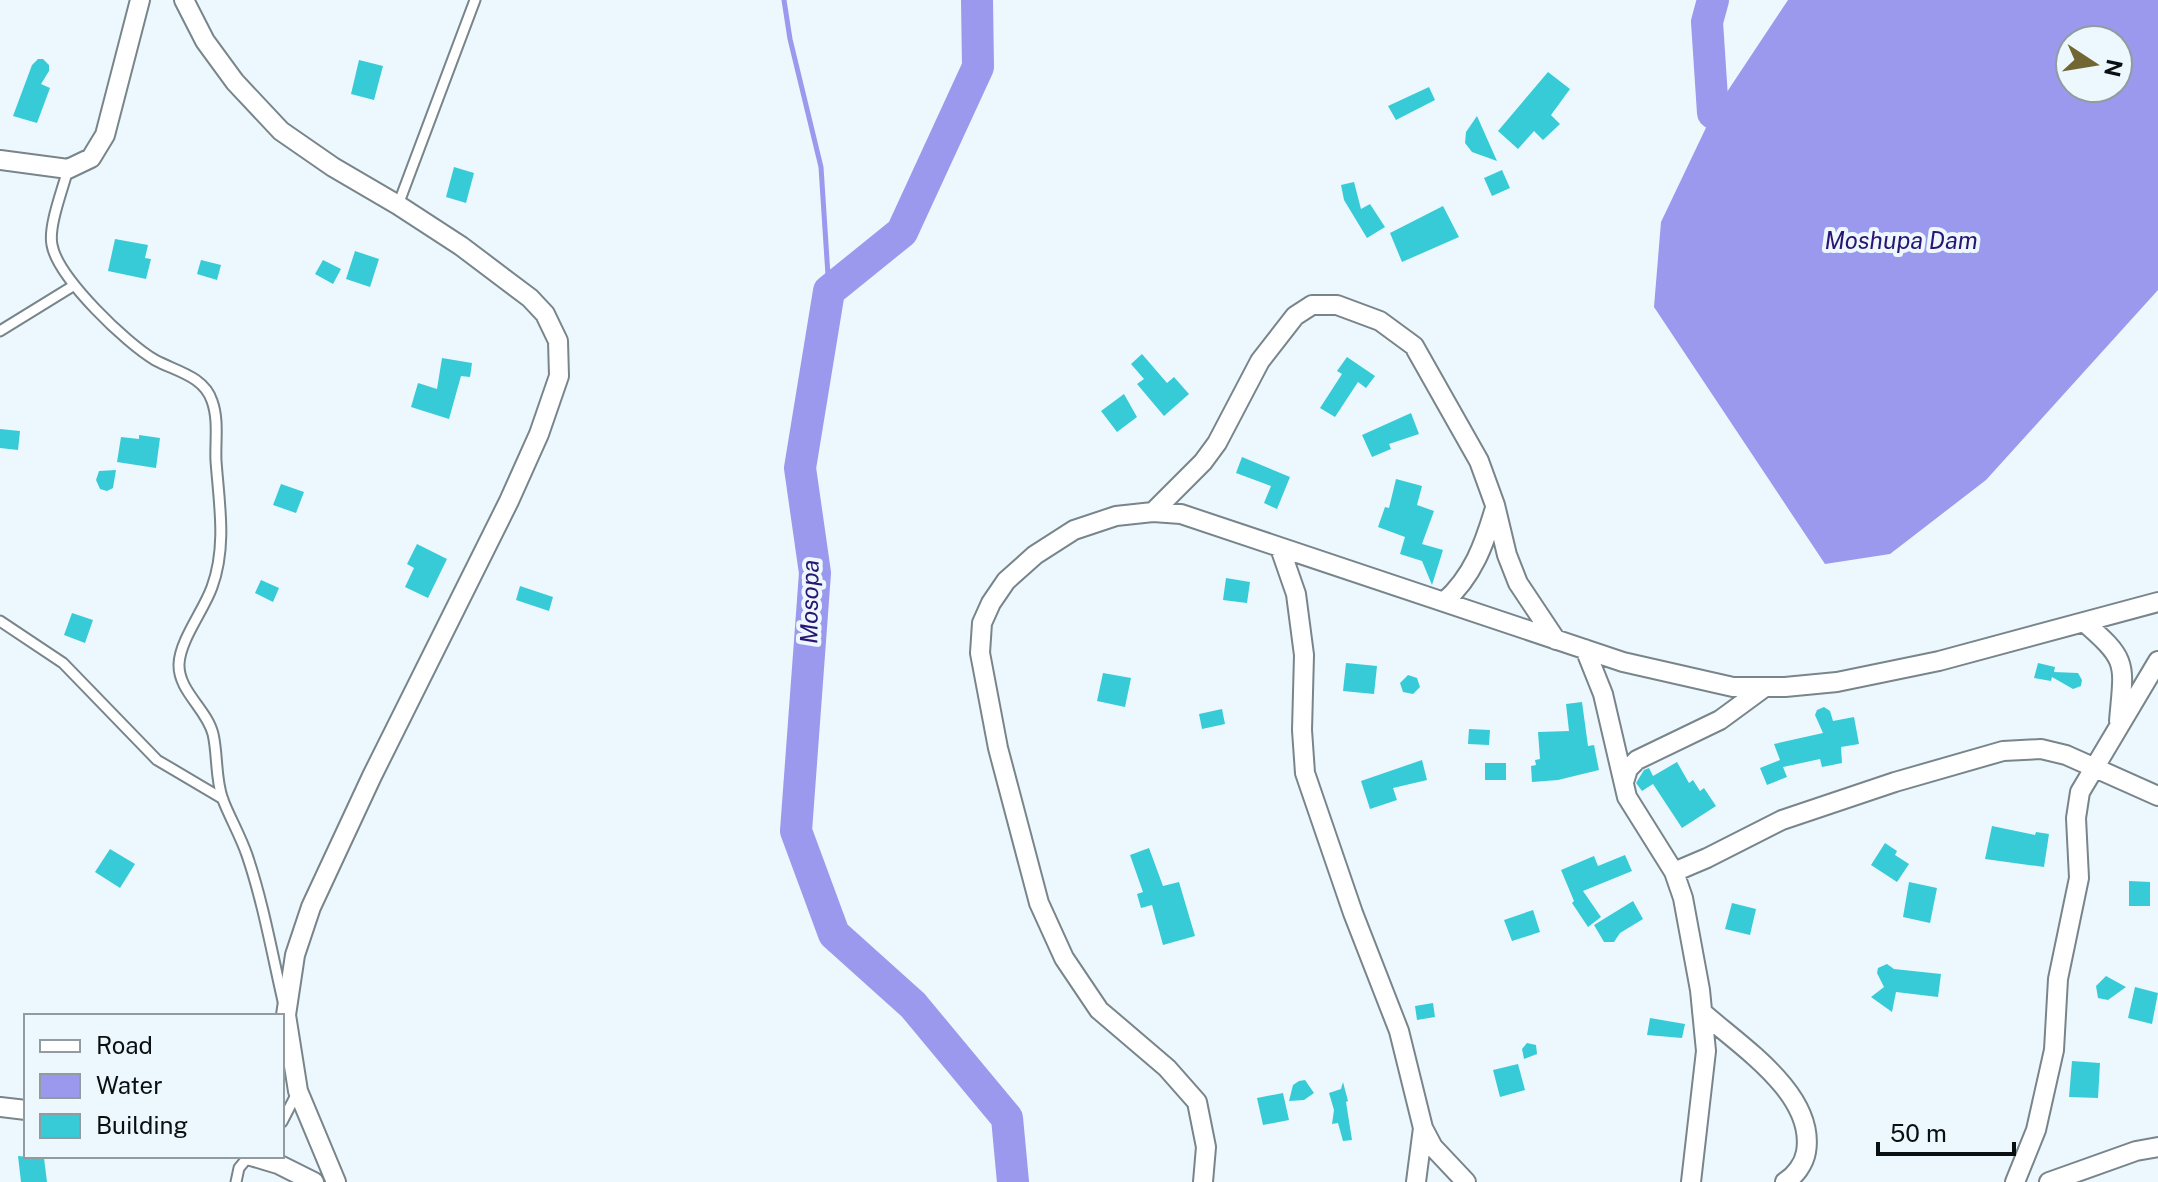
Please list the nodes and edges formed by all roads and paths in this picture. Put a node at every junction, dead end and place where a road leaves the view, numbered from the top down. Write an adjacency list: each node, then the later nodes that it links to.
1 (140, 0): 5 (street)
2 (184, 0): 6 (street)
3 (475, 0): 6 (lane)
4 (0, 160): 5 (street)
5 (68, 169): 7 (lane)
6 (398, 205): 27 (street)
7 (73, 286): 8 (lane); 24 (lane)
8 (0, 331)
9 (1495, 505): 10 (street); 12 (street); 16 (street)
10 (1153, 512): 11 (street); 39 (street)
11 (1280, 548): 12 (street); 32 (street)
12 (1444, 602): 16 (street)
13 (2158, 602): 15 (street)
14 (0, 621): 24 (lane)
15 (2084, 622): 19 (street); 20 (street)
16 (1556, 640): 17 (street)
17 (1585, 649): 19 (street); 22 (street)
18 (2158, 661): 20 (street)
19 (1765, 687): 22 (street)
20 (2119, 723): 21 (street)
21 (2092, 767): 23 (street); 25 (street); 44 (street)
22 (1624, 782): 25 (street)
23 (2158, 796)
24 (223, 799): 27 (lane)
25 (1674, 872): 26 (street)
26 (1702, 1012): 42 (street); 43 (street)
27 (286, 1015): 28 (street)
28 (298, 1091): 31 (lane); 38 (street)
29 (0, 1107): 30 (street)
30 (24, 1110)
31 (284, 1118)
32 (1423, 1128): 40 (street); 41 (street)
33 (2158, 1147): 45 (street)
34 (248, 1158): 36 (lane)
35 (257, 1158): 37 (street)
36 (236, 1182)
37 (314, 1182)
38 (336, 1182)
39 (1203, 1182)
40 (1416, 1182)
41 (1466, 1182)
42 (1691, 1182)
43 (1785, 1182)
44 (2015, 1182)
45 (2049, 1182)

